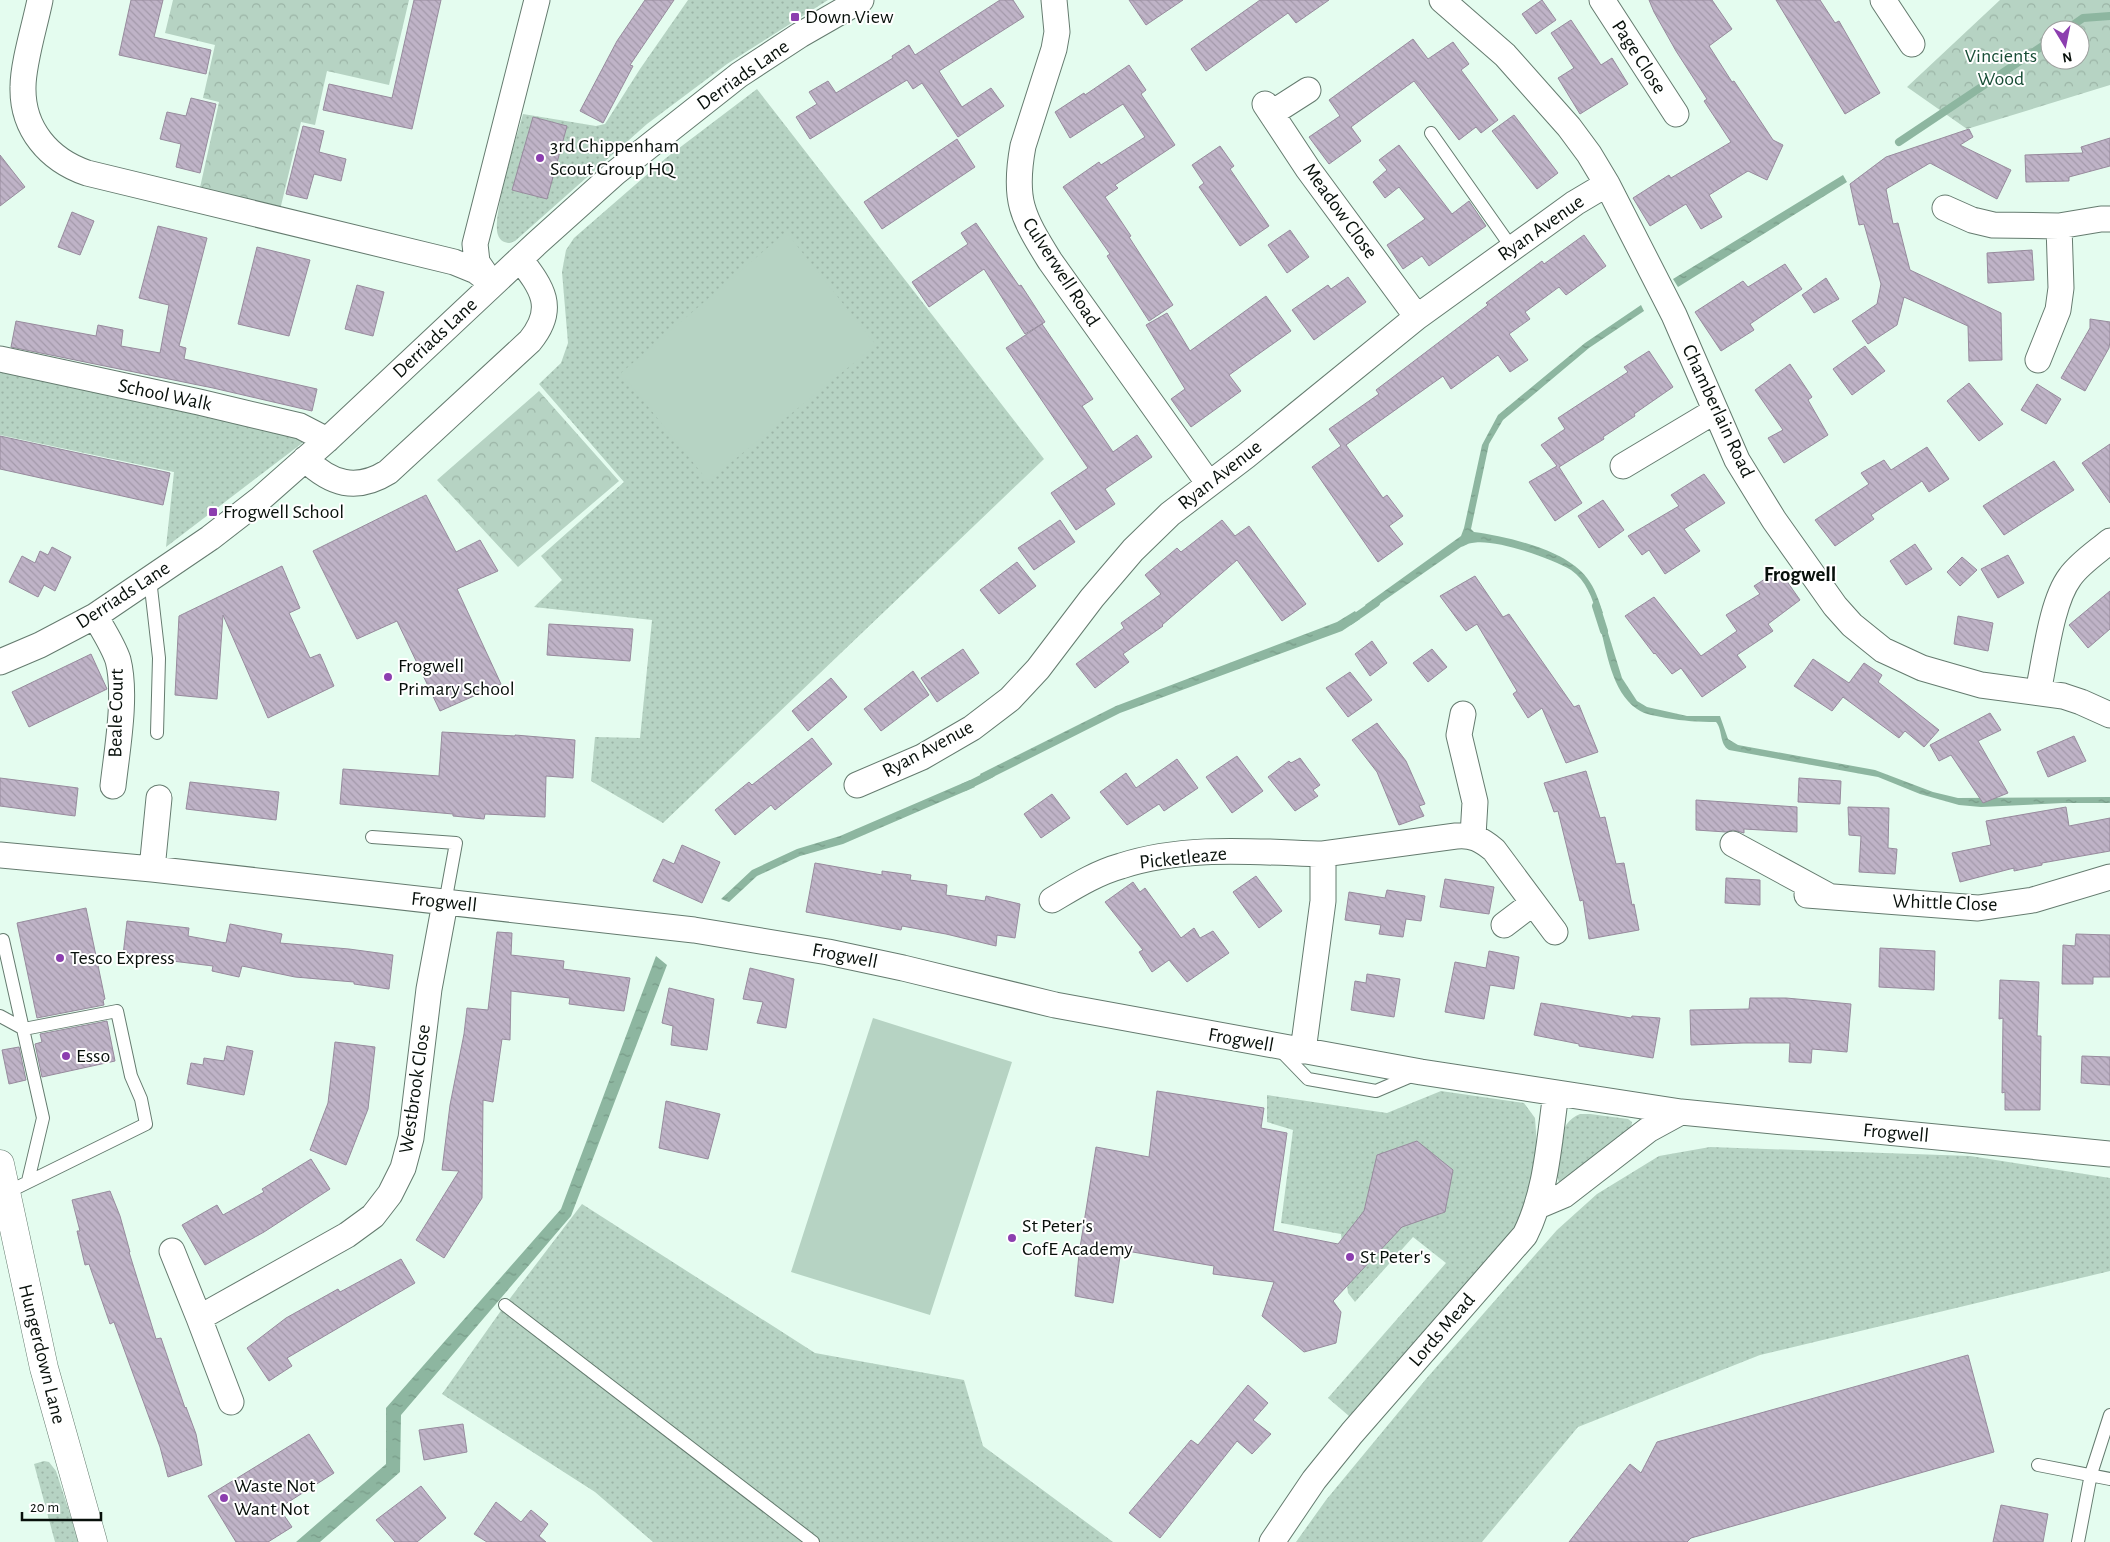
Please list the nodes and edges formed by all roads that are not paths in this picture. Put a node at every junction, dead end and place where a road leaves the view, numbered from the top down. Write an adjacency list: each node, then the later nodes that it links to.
1 (40, 0): 18 (street)
2 (537, 0): 16 (street)
3 (861, 0): 19 (street, Derriads Lane)
4 (1054, 0): 28 (street, Culverwell Road)
5 (1442, 0): 12 (street, Chamberlain Road)
6 (1602, 0): 10 (street, Page Close)
7 (1882, 0): 8 (street)
8 (1912, 44)
9 (1308, 90): 21 (street, Meadow Close)
10 (1661, 105)
11 (1431, 133): 17 (lane)
12 (1607, 184): 17 (street, Ryan Avenue); 24 (street, Chamberlain Road)
13 (2110, 219): 15 (street)
14 (1955, 220): 15 (street)
15 (2059, 226): 23 (street)
16 (478, 233): 18 (street); 20 (street)
17 (1512, 248): 21 (street, Ryan Avenue)
18 (441, 258): 20 (street)
19 (520, 259): 20 (street, Derriads Lane); 26 (street)
20 (493, 284): 25 (street, Derriads Lane)
21 (1417, 317): 28 (street, Ryan Avenue)
22 (0, 359): 25 (street, School Walk)
23 (2038, 360)
24 (1715, 411): 27 (street); 33 (street, Chamberlain Road)
25 (327, 440): 26 (street, Derriads Lane)
26 (305, 459): 30 (street, Derriads Lane)
27 (1624, 466)
28 (1209, 484): 37 (street, Ryan Avenue)
29 (2110, 541): 33 (street)
30 (150, 579): 31 (street, Derriads Lane); 36 (lane)
31 (95, 616): 32 (street, Derriads Lane); 38 (street, Beale Court)
32 (0, 662)
33 (2038, 692): 35 (street, Chamberlain Road)
34 (1463, 714): 40 (street)
35 (2110, 715)
36 (157, 733)
37 (857, 785)
38 (113, 786)
39 (159, 798): 45 (street)
40 (1473, 836): 43 (street, Picketleaze); 49 (street)
41 (372, 837): 48 (lane)
42 (1733, 844): 46 (street, Whittle Close)
43 (1323, 854): 47 (street, Picketleaze); 56 (street)
44 (0, 855): 45 (street, Frogwell)
45 (152, 869): 48 (street, Frogwell)
46 (2110, 877)
47 (1052, 900)
48 (445, 903): 55 (street, Frogwell); 66 (street, Westbrook Close)
49 (1533, 904): 50 (street); 51 (street)
50 (1504, 925)
51 (1555, 932)
52 (3, 940): 54 (lane)
53 (0, 1016): 54 (lane)
54 (24, 1029): 62 (lane); 62 (lane)
55 (1276, 1046): 56 (street, Frogwell); 57 (lane)
56 (1303, 1051): 57 (street, Frogwell)
57 (1421, 1072): 58 (street, Frogwell)
58 (1556, 1093): 59 (street, Frogwell); 63 (street, Lords Mead)
59 (1681, 1112): 60 (street, Frogwell); 63 (street)
60 (2110, 1154)
61 (0, 1164): 62 (main road, Hungerdown Lane)
62 (17, 1187): 72 (main road, Hungerdown Lane)
63 (1538, 1206): 74 (street, Lords Mead)
64 (172, 1251): 66 (street)
65 (505, 1305): 73 (lane)
66 (199, 1318): 67 (street)
67 (231, 1402)
68 (2110, 1415): 70 (lane)
69 (2038, 1465): 70 (lane)
70 (2091, 1474): 71 (lane); 75 (lane)
71 (2110, 1479)
72 (93, 1542)
73 (813, 1542)
74 (1272, 1542)
75 (2078, 1542)

